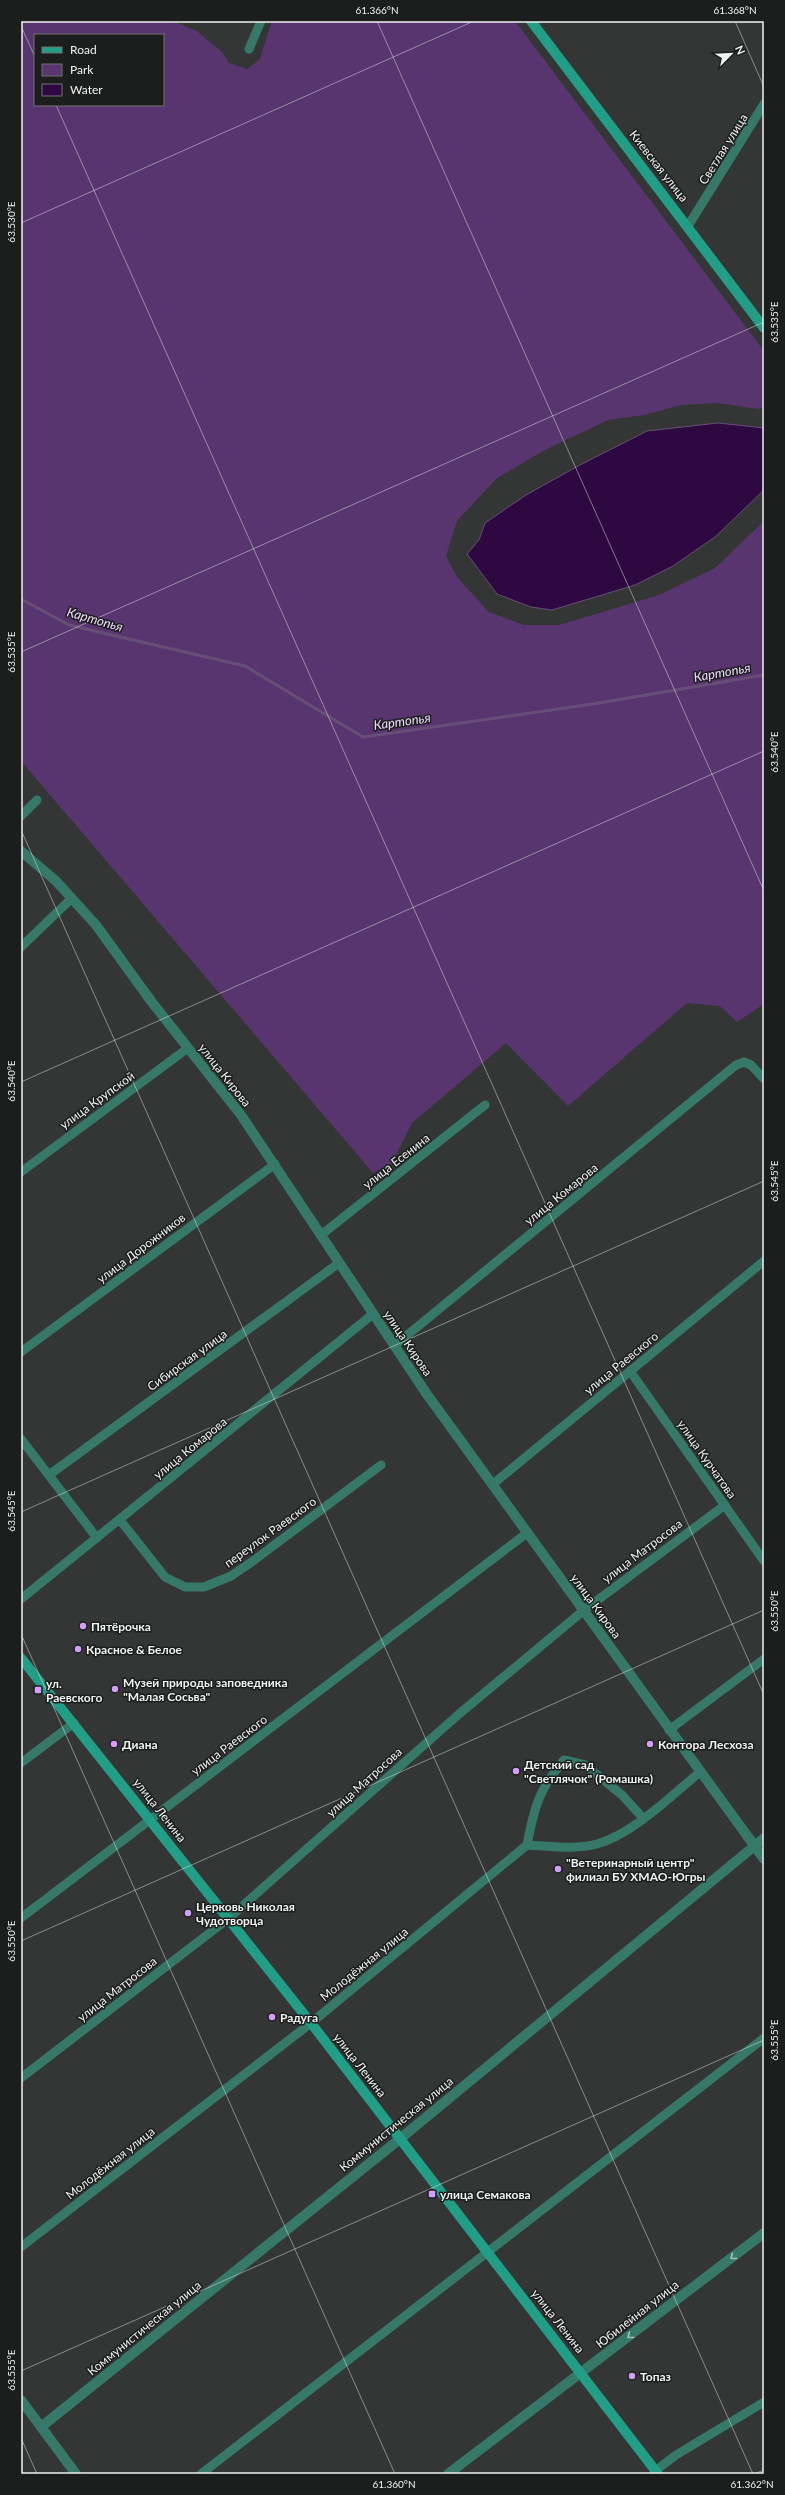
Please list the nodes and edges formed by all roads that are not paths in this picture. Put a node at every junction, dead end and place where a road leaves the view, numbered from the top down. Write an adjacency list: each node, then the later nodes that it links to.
1 (262, 21): 3 (street)
2 (531, 21): 5 (main road, Киевская улица)
3 (248, 49)
4 (764, 104): 5 (street, Светлая улица)
5 (688, 226): 6 (main road, Киевская улица)
6 (764, 328)
7 (37, 800): 8 (street)
8 (21, 816)
9 (21, 852): 10 (street, улица Кирова)
10 (72, 898): 11 (street); 12 (street, улица Кирова)
11 (21, 948)
12 (188, 1048): 15 (street, улица Кирова); 16 (street, улица Крупской)
13 (764, 1080): 21 (street, улица Комарова)
14 (485, 1106): 17 (street, улица Есенина)
15 (275, 1164): 17 (street, улица Кирова); 22 (street, улица Дорожников)
16 (21, 1172)
17 (321, 1235): 19 (street, улица Кирова)
18 (764, 1261): 23 (street, улица Раевского)
19 (339, 1263): 20 (street, улица Кирова); 26 (street, Сибирская улица)
20 (373, 1314): 21 (street, улица Кирова); 29 (street, улица Комарова)
21 (394, 1346): 27 (street, улица Кирова)
22 (21, 1352)
23 (630, 1371): 27 (street, улица Раевского); 28 (street, улица Курчатова)
24 (21, 1439): 26 (street)
25 (381, 1465): 29 (street, переулок Раевского)
26 (49, 1475): 31 (street)
27 (493, 1484): 30 (street, улица Кирова)
28 (725, 1505): 32 (street, улица Курчатова); 34 (street, улица Матросова)
29 (120, 1520): 31 (street, улица Комарова)
30 (527, 1533): 34 (street, улица Кирова); 42 (street, улица Раевского)
31 (97, 1538): 33 (street, улица Комарова)
32 (764, 1561)
33 (21, 1599)
34 (583, 1611): 38 (street, улица Кирова); 48 (street, улица Матросова)
35 (21, 1658): 37 (main road, улица Ленина)
36 (764, 1659): 38 (street)
37 (74, 1723): 39 (street); 42 (main road, улица Ленина)
38 (670, 1730): 40 (street, улица Кирова)
39 (21, 1763)
40 (700, 1772): 41 (street); 45 (street, улица Кирова)
41 (643, 1818): 44 (street); 44 (street)
42 (151, 1820): 47 (street, улица Раевского); 48 (main road, улица Ленина)
43 (764, 1838): 45 (street, Коммунистическая улица)
44 (527, 1845): 49 (street, Молодёжная улица)
45 (754, 1846): 46 (street, улица Кирова); 52 (street, Коммунистическая улица)
46 (764, 1859)
47 (21, 1918)
48 (229, 1918): 49 (main road, улица Ленина); 51 (street, улица Матросова)
49 (311, 2023): 52 (main road, улица Ленина); 54 (street, Молодёжная улица)
50 (764, 2038): 55 (street)
51 (21, 2078)
52 (401, 2138): 55 (main road, улица Ленина); 59 (street, Коммунистическая улица)
53 (764, 2233): 56 (street, Юбилейная улица, one-way to 56)
54 (21, 2247)
55 (488, 2252): 56 (main road, улица Ленина); 62 (street)
56 (582, 2373): 60 (main road, улица Ленина); 63 (street, Юбилейная улица)
57 (21, 2400): 59 (street)
58 (764, 2402): 60 (street)
59 (41, 2427): 61 (street)
60 (657, 2472)
61 (76, 2474)
62 (201, 2474)
63 (448, 2474)

